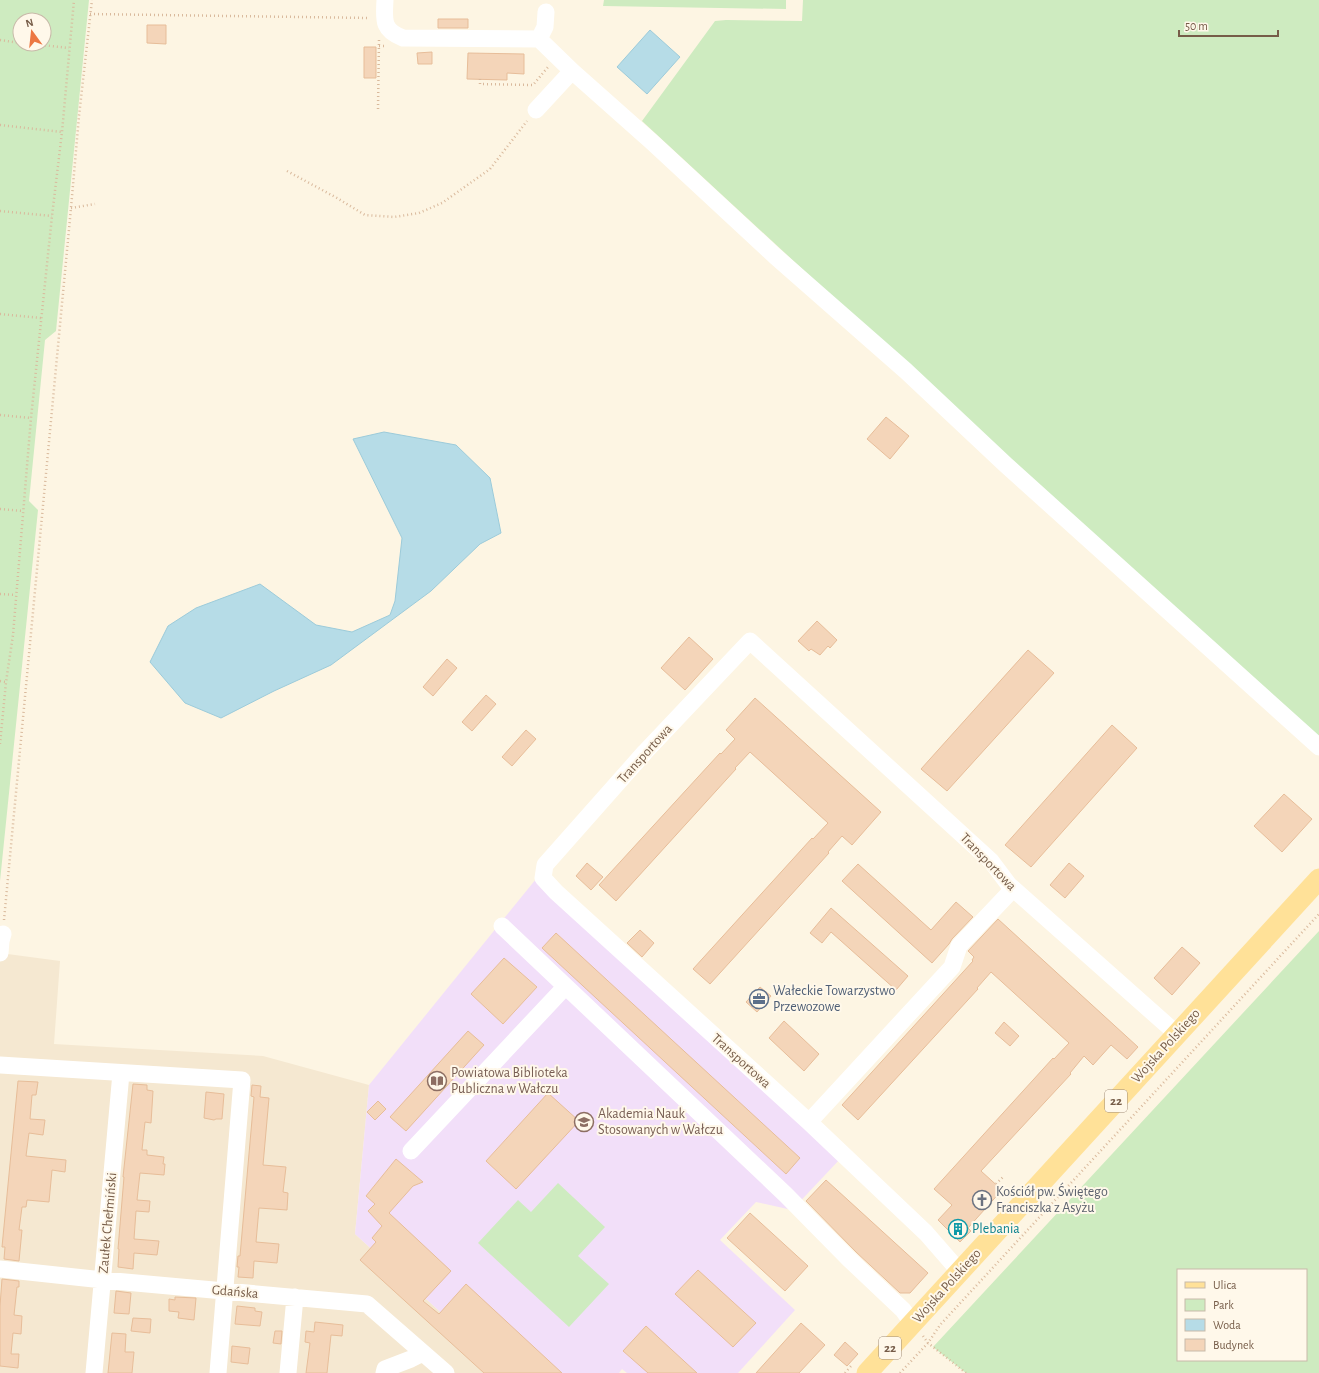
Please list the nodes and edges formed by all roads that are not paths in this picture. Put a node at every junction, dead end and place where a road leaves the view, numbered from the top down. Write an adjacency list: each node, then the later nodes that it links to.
1 (385, 0): 3 (street)
2 (546, 12): 3 (street)
3 (539, 39): 4 (street)
4 (572, 71): 5 (street); 6 (street)
5 (536, 110)
6 (1319, 747)
7 (1319, 879): 13 (main road, Wojska Polskiego / 22)
8 (1011, 887): 13 (street, Transportowa); 16 (street); 16 (street, Transportowa)
9 (502, 926): 12 (street)
10 (3, 934): 11 (street)
11 (0, 953)
12 (565, 987): 17 (street); 23 (street)
13 (1177, 1034): 19 (main road, Wojska Polskiego / 22)
14 (0, 1065): 15 (street)
15 (121, 1073): 20 (street, Zaułek Chełmiński); 21 (street)
16 (809, 1122): 19 (street, Transportowa)
17 (412, 1151)
18 (0, 1269): 20 (street, Gdańska)
19 (960, 1272): 23 (main road, Wojska Polskiego / 22)
20 (103, 1280): 21 (street, Gdańska); 25 (street, Zaułek Chełmiński)
21 (225, 1291): 22 (street, Gdańska); 26 (street)
22 (295, 1297): 24 (street, Gdańska); 27 (street)
23 (913, 1324): 30 (main road, Wojska Polskiego / 22)
24 (423, 1353): 28 (street); 29 (street, Gdańska)
25 (94, 1373)
26 (218, 1373)
27 (288, 1373)
28 (384, 1373)
29 (446, 1373)
30 (867, 1373)

